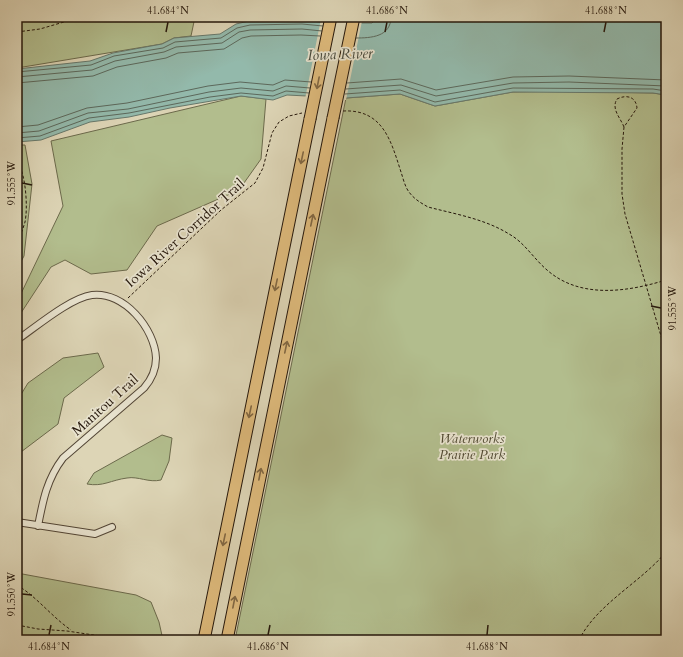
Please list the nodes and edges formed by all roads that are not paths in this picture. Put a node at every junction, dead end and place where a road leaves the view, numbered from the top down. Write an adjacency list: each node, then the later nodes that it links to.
1 (331, 17): 7 (highway, one-way to 7, bridge)
2 (354, 17): 8 (highway, one-way to 2, bridge)
3 (17, 340): 5 (street, Manitou Trail)
4 (17, 522): 5 (street)
5 (38, 526): 6 (street)
6 (112, 527)
7 (204, 640)
8 (226, 640)

